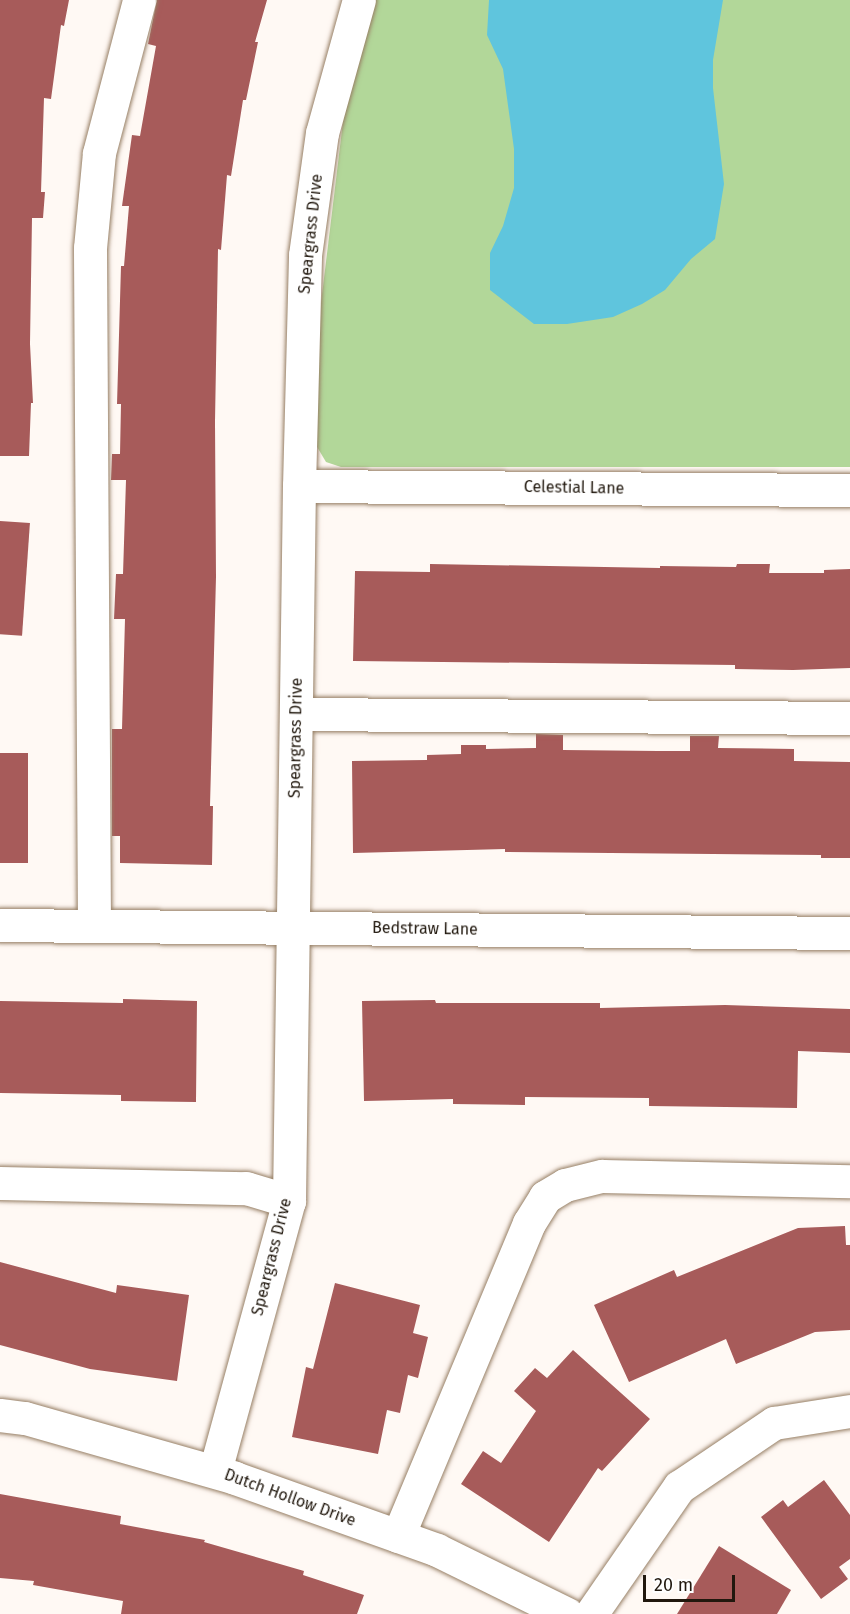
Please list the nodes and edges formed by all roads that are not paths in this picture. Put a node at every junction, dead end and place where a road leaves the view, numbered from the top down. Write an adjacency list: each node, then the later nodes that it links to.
1 (139, 0): 8 (street)
2 (358, 0): 3 (street, Speargrass Drive)
3 (299, 486): 4 (street, Celestial Lane); 5 (street, Speargrass Drive)
4 (850, 490)
5 (297, 714): 6 (street); 9 (street, Speargrass Drive)
6 (850, 717)
7 (0, 926): 8 (street, Bedstraw Lane)
8 (94, 926): 9 (street, Bedstraw Lane)
9 (295, 928): 10 (street, Bedstraw Lane); 13 (street, Speargrass Drive)
10 (850, 933)
11 (850, 1181): 17 (street)
12 (0, 1183): 13 (street)
13 (289, 1201): 16 (street, Speargrass Drive)
14 (850, 1412): 19 (street)
15 (0, 1415): 16 (street, Dutch Hollow Drive)
16 (214, 1471): 17 (street, Dutch Hollow Drive)
17 (398, 1536): 18 (street, Dutch Hollow Drive)
18 (567, 1614)
19 (591, 1614)

